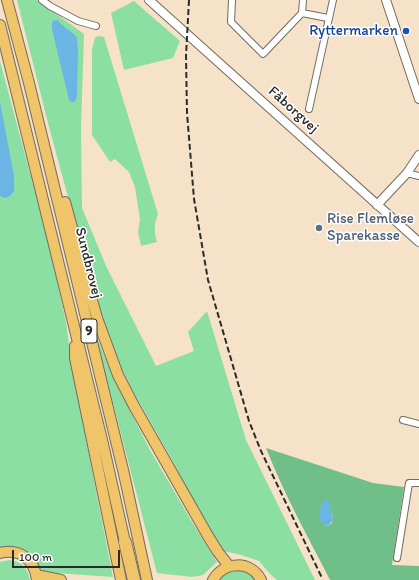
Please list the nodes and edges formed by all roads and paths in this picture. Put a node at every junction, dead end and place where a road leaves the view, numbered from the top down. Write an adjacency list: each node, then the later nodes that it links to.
1 (7, 0): 12 (main road, Sundbrovej / 9)
2 (42, 0): 11 (street)
3 (149, 0): 19 (street, Fåborgvej)
4 (232, 0): 8 (street)
5 (303, 0): 8 (street)
6 (333, 0): 9 (street)
7 (386, 0): 13 (street)
8 (302, 13): 9 (street)
9 (328, 18): 15 (street)
10 (0, 25): 21 (main road, Sundbrovej / 9)
11 (96, 26)
12 (29, 84): 28 (main road); 33 (main road, Sundbrovej / 9)
13 (418, 90): 14 (street)
14 (419, 99)
15 (310, 110)
16 (419, 155): 17 (street)
17 (407, 174): 18 (street); 19 (street)
18 (419, 176)
19 (377, 205): 20 (street, Fåborgvej)
20 (419, 242)
21 (74, 326): 25 (main road, Sundbrovej / 9); 31 (main road)
22 (403, 420): 23 (street)
23 (419, 424)
24 (419, 483): 27 (street)
25 (125, 542): 32 (highway, 9)
26 (0, 553): 29 (main road)
27 (397, 558)
28 (229, 566): 34 (main road); 35 (main road)
29 (36, 577): 30 (main road)
30 (61, 580)
31 (120, 580)
32 (134, 580)
33 (147, 580)
34 (214, 580)
35 (261, 580)

